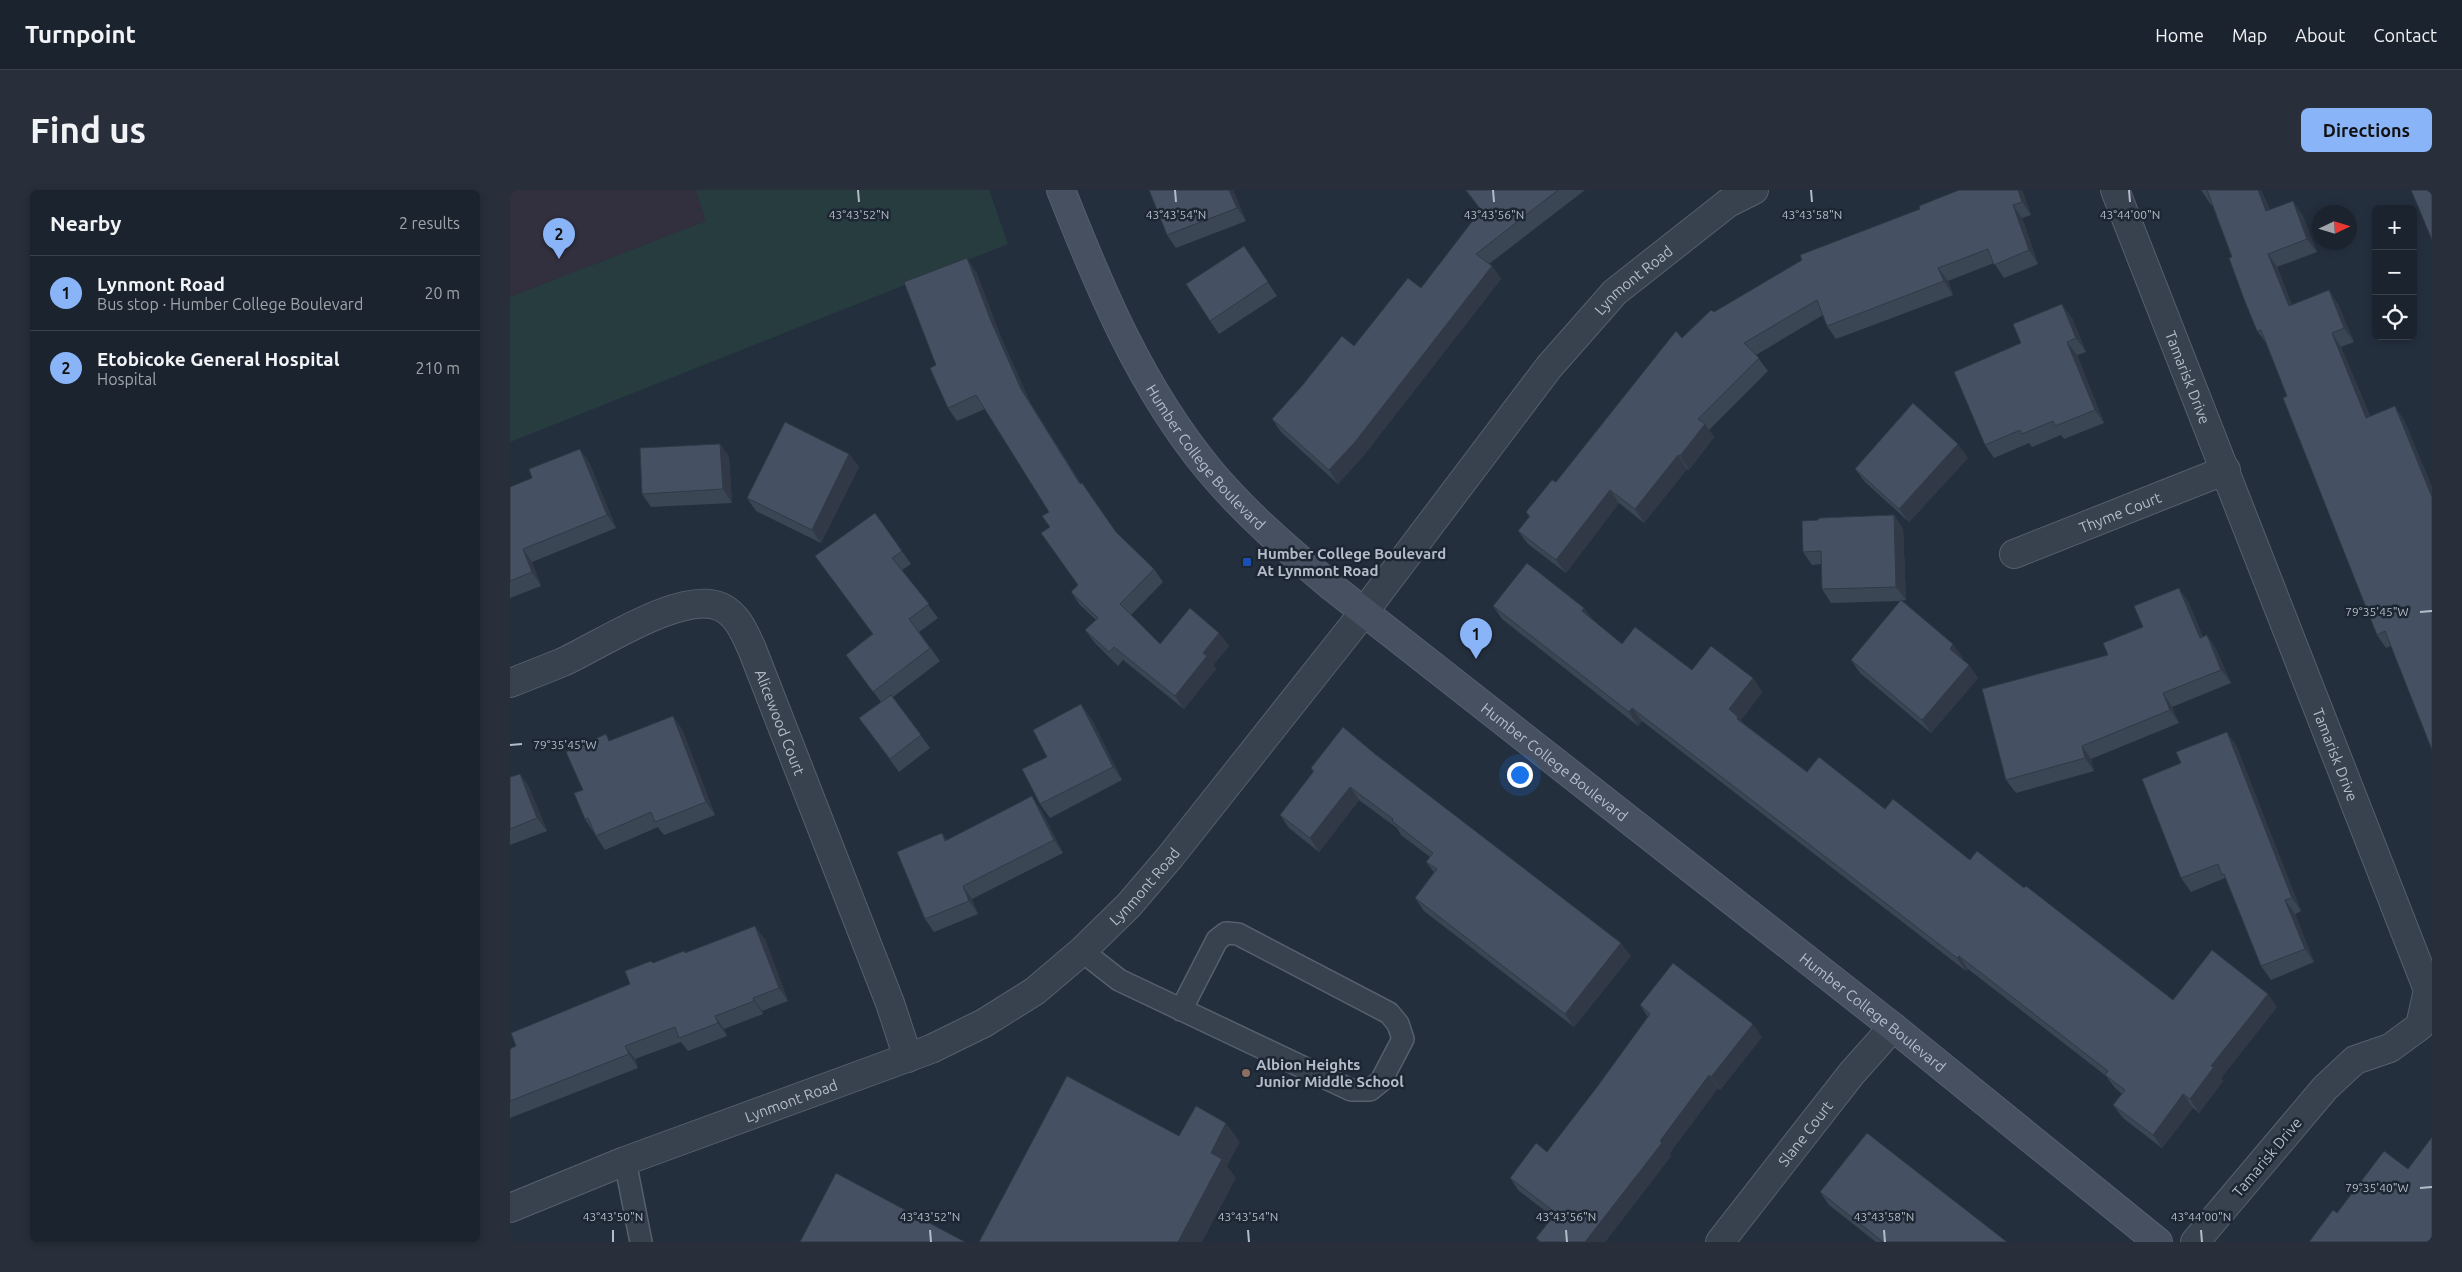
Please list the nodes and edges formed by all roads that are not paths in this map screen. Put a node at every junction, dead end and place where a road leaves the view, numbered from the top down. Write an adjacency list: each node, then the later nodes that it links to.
1 (1061, 190): 6 (street, Humber College Boulevard)
2 (1754, 190): 6 (street, Lynmont Road)
3 (2115, 190): 4 (street, Tamarisk Drive)
4 (2226, 470): 5 (street, Thyme Court); 17 (street, Tamarisk Drive)
5 (2014, 554)
6 (1364, 612): 8 (street, Lynmont Road); 10 (street, Humber College Boulevard)
7 (510, 683): 11 (street, Alicewood Court)
8 (1082, 951): 9 (lane); 11 (street, Lynmont Road)
9 (1182, 1010): 9 (lane)
10 (1893, 1027): 15 (street, Slane Court); 16 (street, Humber College Boulevard)
11 (908, 1058): 12 (street, Lynmont Road)
12 (625, 1161): 13 (street, Lynmont Road); 14 (lane)
13 (510, 1208)
14 (641, 1242)
15 (1720, 1242)
16 (2158, 1242)
17 (2195, 1242)

